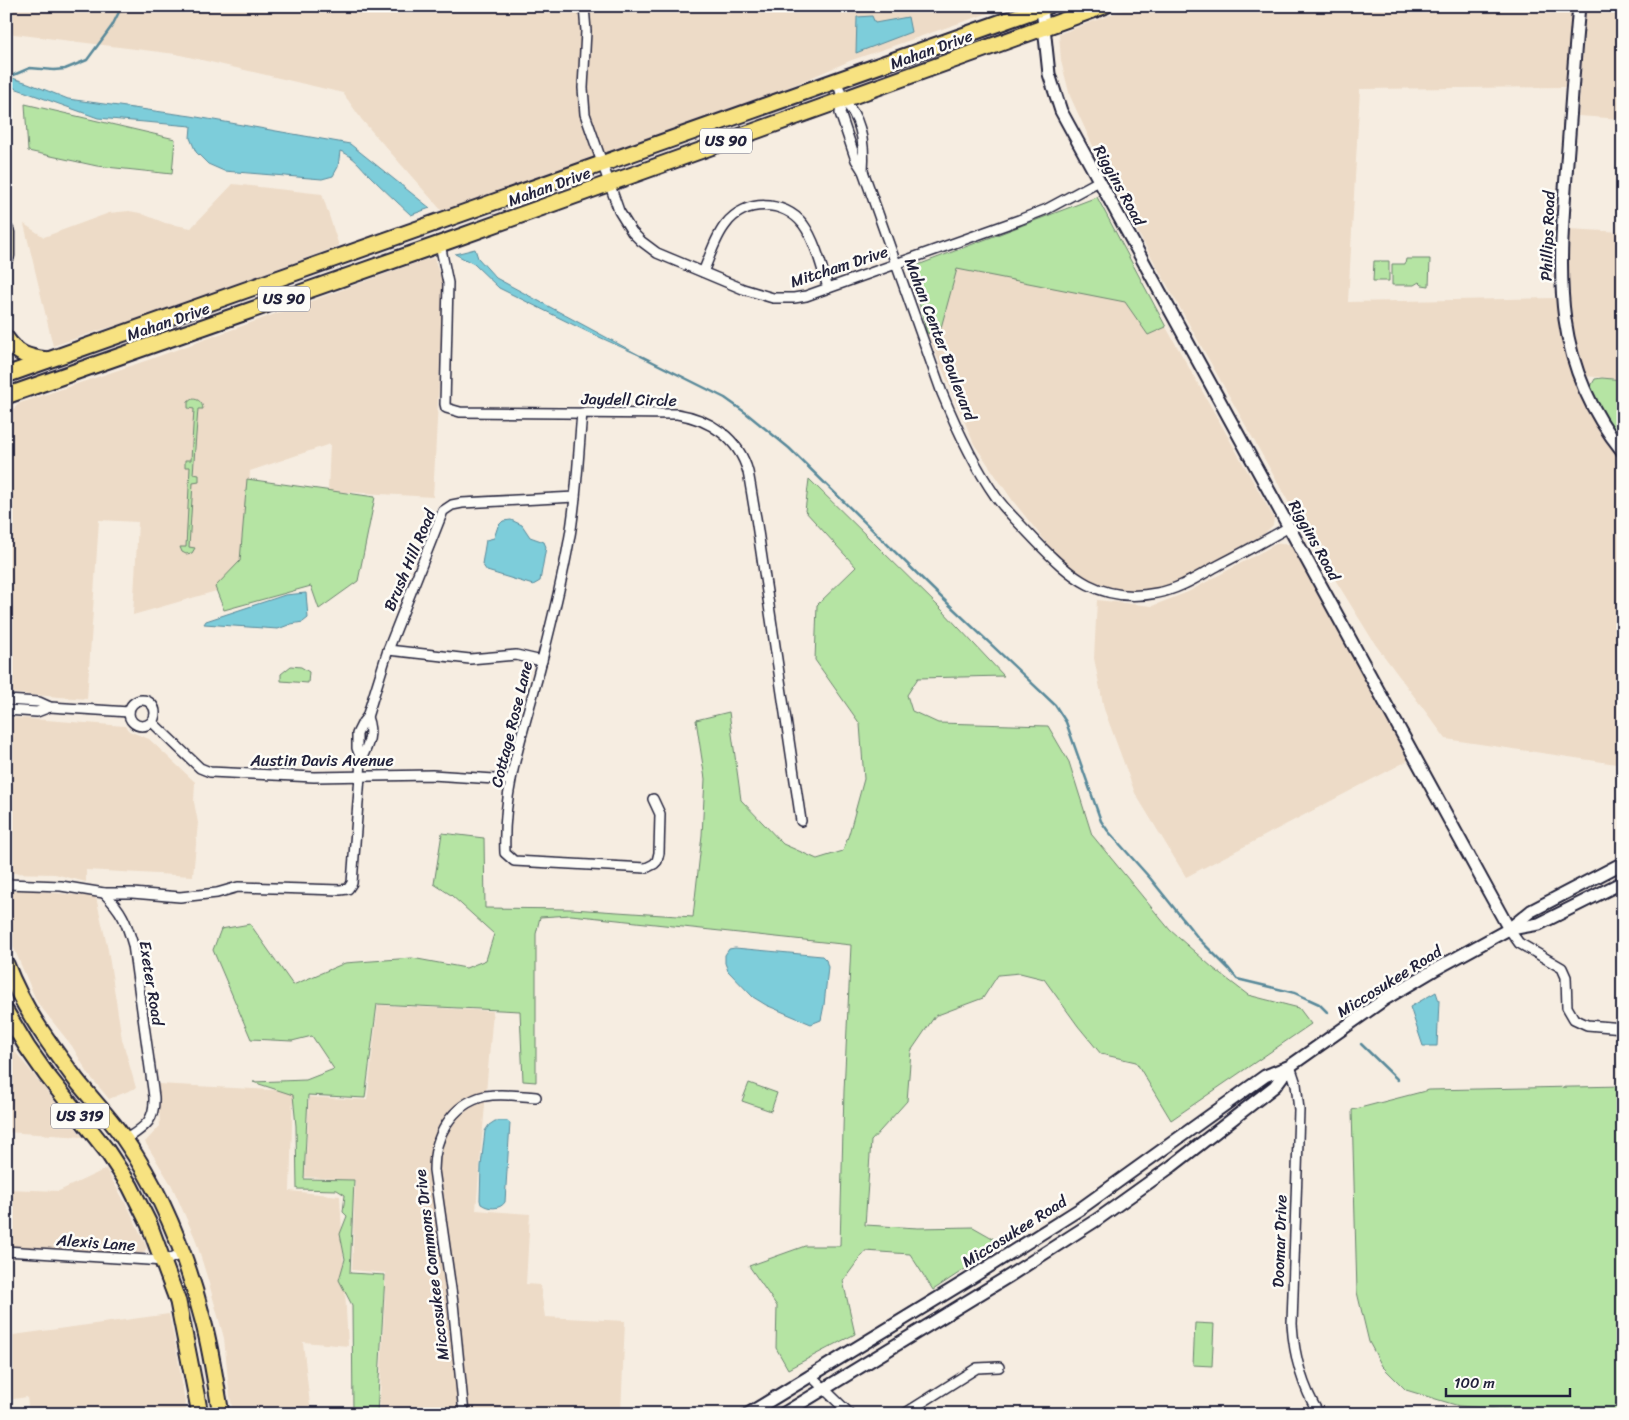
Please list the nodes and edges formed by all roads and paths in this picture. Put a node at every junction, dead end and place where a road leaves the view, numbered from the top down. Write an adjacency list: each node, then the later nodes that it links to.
1 (584, 6): 8 (street, Mitcham Drive)
2 (1104, 6): 5 (main road, Mahan Drive / US 90)
3 (1579, 6): 27 (street, Phillips Road)
4 (1044, 7): 5 (street, Riggins Road); 6 (main road, Mahan Drive / US 90)
5 (1043, 28): 7 (main road, Mahan Drive / US 90); 10 (street, Riggins Road)
6 (837, 80): 7 (street, Mahan Center Boulevard); 8 (main road, Mahan Drive / US 90)
7 (843, 100): 9 (street, Mahan Center Boulevard); 9 (street, Mahan Center Boulevard); 11 (main road, Mahan Drive / US 90)
8 (602, 165): 11 (street, Mitcham Drive); 12 (main road, Mahan Drive / US 90)
9 (863, 171): 17 (street, Mahan Center Boulevard)
10 (1100, 181): 17 (street, Mitcham Drive); 29 (street, Riggins Road)
11 (609, 183): 14 (main road, Mahan Drive / US 90); 18 (street, Mitcham Drive)
12 (453, 217): 14 (main road); 15 (main road); 20 (main road, Mahan Drive / US 90)
13 (6, 232): 16 (main road)
14 (472, 232): 15 (main road, Mahan Drive / US 90)
15 (440, 244): 21 (main road, Mahan Drive / US 90); 26 (street, Jaydell Circle)
16 (6, 256)
17 (896, 264): 19 (street, Mitcham Drive); 29 (street, Mahan Center Boulevard)
18 (703, 272): 19 (street, Mitcham Drive); 19 (street)
19 (828, 288)
20 (185, 313): 21 (main road); 23 (main road, Mahan Drive / US 90)
21 (191, 331): 25 (main road, Mahan Drive / US 90)
22 (6, 338): 23 (main road)
23 (48, 361): 24 (main road, Mahan Drive / US 90)
24 (6, 376)
25 (6, 396)
26 (582, 413): 28 (street, Cottage Rose Lane); 42 (street, Jaydell Circle)
27 (1623, 452)
28 (575, 497): 30 (street, Brush Hill Road); 31 (street, Cottage Rose Lane)
29 (1289, 527): 47 (street, Riggins Road)
30 (388, 650): 31 (street); 36 (street, Brush Hill Road)
31 (542, 661): 40 (street, Cottage Rose Lane)
32 (6, 700): 33 (street)
33 (50, 707): 34 (street); 35 (street)
34 (6, 710)
35 (129, 712): 37 (street); 37 (street)
36 (367, 717): 38 (street, Brush Hill Road); 38 (street, Brush Hill Road)
37 (152, 722): 39 (street, Austin Davis Avenue)
38 (361, 759): 39 (street, Brush Hill Road)
39 (360, 776): 40 (street, Austin Davis Avenue); 46 (street, Brush Hill Road)
40 (510, 780): 41 (street, Cottage Rose Lane)
41 (653, 799)
42 (801, 820)
43 (1623, 863): 47 (street, Miccosukee Road)
44 (1623, 882): 47 (street, Miccosukee Road)
45 (6, 884): 46 (street)
46 (104, 893): 53 (street, Exeter Road)
47 (1510, 929): 50 (street, Riggins Road); 51 (street, Miccosukee Road)
48 (6, 964): 53 (main road, US 319)
49 (6, 1012): 54 (main road, US 319)
50 (1623, 1028)
51 (1290, 1066): 55 (street, Miccosukee Road); 56 (street, Miccosukee Road); 72 (street, Doomar Drive)
52 (536, 1097): 67 (street, Miccosukee Commons Drive)
53 (125, 1140): 54 (main road); 58 (main road, US 319)
54 (107, 1151): 59 (main road, US 319)
55 (1117, 1183): 56 (street); 61 (street, Miccosukee Road)
56 (1127, 1198): 63 (street, Miccosukee Road)
57 (6, 1251): 59 (street, Alexis Lane)
58 (183, 1253): 59 (street, Alexis Lane); 62 (main road, US 319)
59 (164, 1261): 64 (main road, US 319)
60 (999, 1367): 71 (street)
61 (810, 1375): 63 (street); 68 (street, Miccosukee Road)
62 (215, 1382): 64 (main road); 66 (main road, US 319)
63 (824, 1388): 69 (street, Miccosukee Road); 70 (street)
64 (195, 1389): 65 (main road, US 319)
65 (200, 1414)
66 (220, 1414)
67 (464, 1414)
68 (748, 1414)
69 (783, 1414)
70 (850, 1414)
71 (904, 1414)
72 (1319, 1414)

